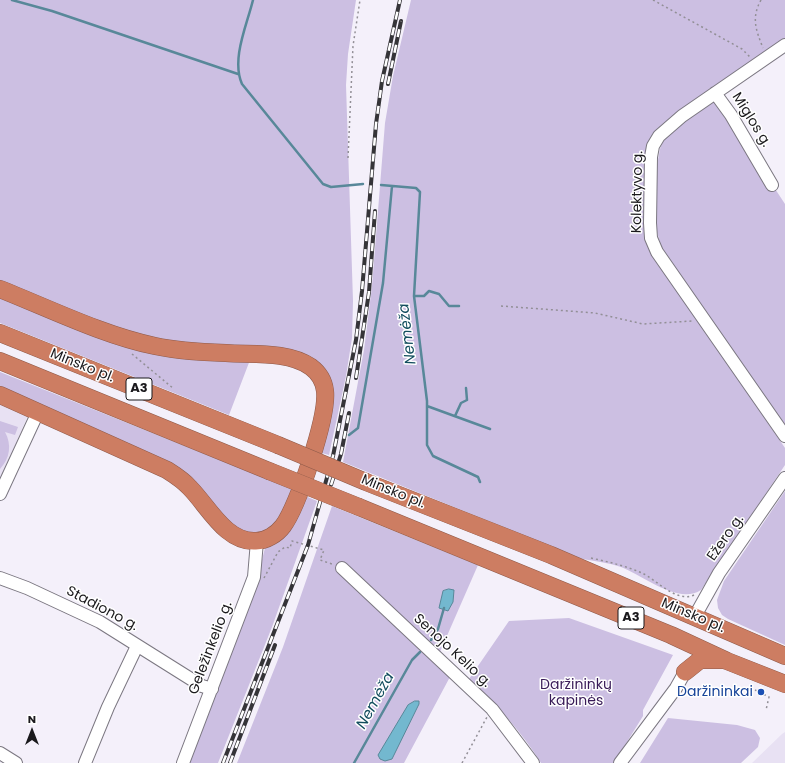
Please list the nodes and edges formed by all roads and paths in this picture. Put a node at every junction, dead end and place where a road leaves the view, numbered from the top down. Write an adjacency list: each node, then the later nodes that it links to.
1 (360, 0): 8 (path)
2 (653, 0): 6 (path)
3 (761, 0): 5 (path)
4 (785, 44): 5 (street, Kolektyvo g.)
5 (766, 57): 6 (street, Kolektyvo g.)
6 (755, 65): 7 (street, Kolektyvo g.)
7 (715, 93): 9 (street, Miglos g.); 12 (street, Kolektyvo g.)
8 (348, 158)
9 (772, 185)
10 (0, 289): 22 (highway)
11 (501, 306): 12 (path)
12 (704, 319): 19 (street, Kolektyvo g.)
13 (0, 333): 26 (highway, Minsko pl. / A3, bridge)
14 (127, 351): 16 (path)
15 (0, 361): 27 (highway, Minsko pl. / A3, bridge)
16 (180, 392)
17 (0, 396): 18 (highway)
18 (38, 412): 21 (street); 22 (highway)
19 (785, 436)
20 (785, 478): 26 (street, Ežero g.)
21 (0, 494)
22 (257, 541): 24 (street, Geležinkelio g.)
23 (342, 568): 24 (path); 35 (street, Senojo Kelio g.)
24 (254, 577): 33 (street, Geležinkelio g.)
25 (0, 578): 28 (street, Stadiono g.)
26 (695, 616): 29 (highway, Minsko pl. / A3)
27 (671, 635): 30 (highway, Minsko pl. / A3); 31 (highway)
28 (137, 646): 33 (street); 39 (street, Stadiono g.)
29 (785, 656)
30 (727, 661): 31 (highway); 32 (highway, Minsko pl. / A3)
31 (685, 672): 43 (street)
32 (785, 684)
33 (212, 689): 40 (street, Geležinkelio g.)
34 (755, 690): 36 (path)
35 (492, 709): 41 (path); 42 (street, Senojo Kelio g.)
36 (766, 710)
37 (0, 753): 38 (street)
38 (16, 763)
39 (85, 763)
40 (183, 763)
41 (462, 763)
42 (533, 763)
43 (620, 763)

